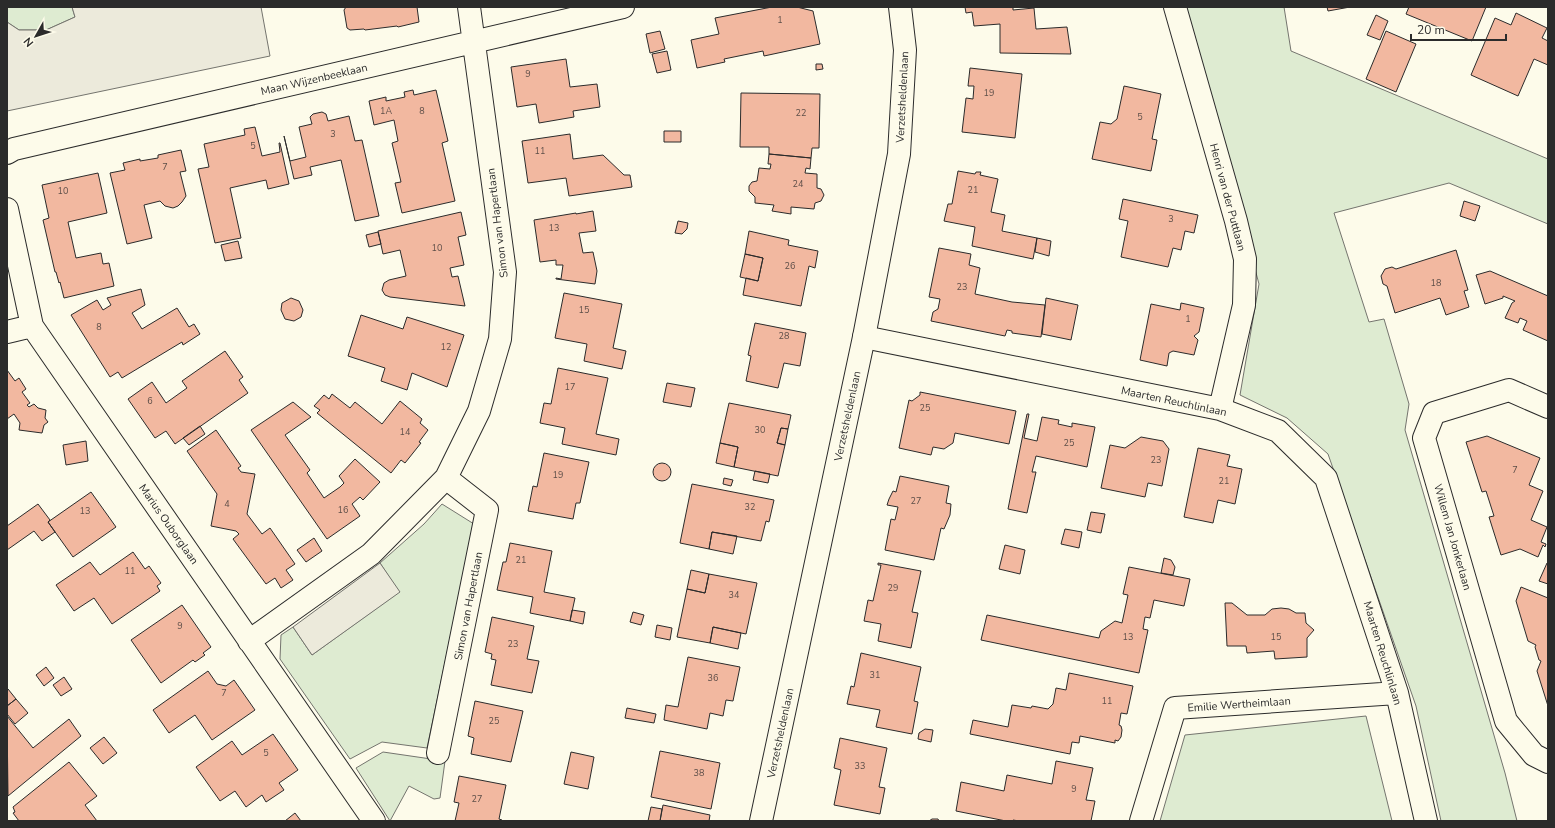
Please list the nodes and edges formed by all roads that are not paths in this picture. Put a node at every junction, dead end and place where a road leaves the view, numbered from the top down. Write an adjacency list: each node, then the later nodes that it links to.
1 (469, 7): 5 (street, Simon van Hapertlaan)
2 (623, 7): 5 (street, Maan Wijzenbeeklaan)
3 (900, 7): 10 (street, Verzetsheldenlaan)
4 (1171, 8): 12 (street, Henri van der Puttlaan)
5 (473, 42): 6 (street, Maan Wijzenbeeklaan); 13 (street, Simon van Hapertlaan)
6 (7, 153)
7 (7, 209): 8 (street, Marius Ouborglaan)
8 (32, 326): 9 (street); 14 (street, Marius Ouborglaan)
9 (7, 332)
10 (864, 337): 12 (street, Maarten Reuchlinlaan); 19 (street, Verzetsheldenlaan)
11 (1548, 407): 17 (street, Willem Jan Jonkerlaan)
12 (1220, 410): 15 (street, Maarten Reuchlinlaan)
13 (446, 478): 14 (street, Simon van Hapertlaan); 16 (street, Simon van Hapertlaan)
14 (249, 641): 18 (street, Marius Ouborglaan)
15 (1397, 694): 20 (street, Emilie Wertheimlaan); 21 (street, Maarten Reuchlinlaan)
16 (438, 753)
17 (1548, 762)
18 (374, 821)
19 (761, 821)
20 (1141, 821)
21 (1426, 821)

